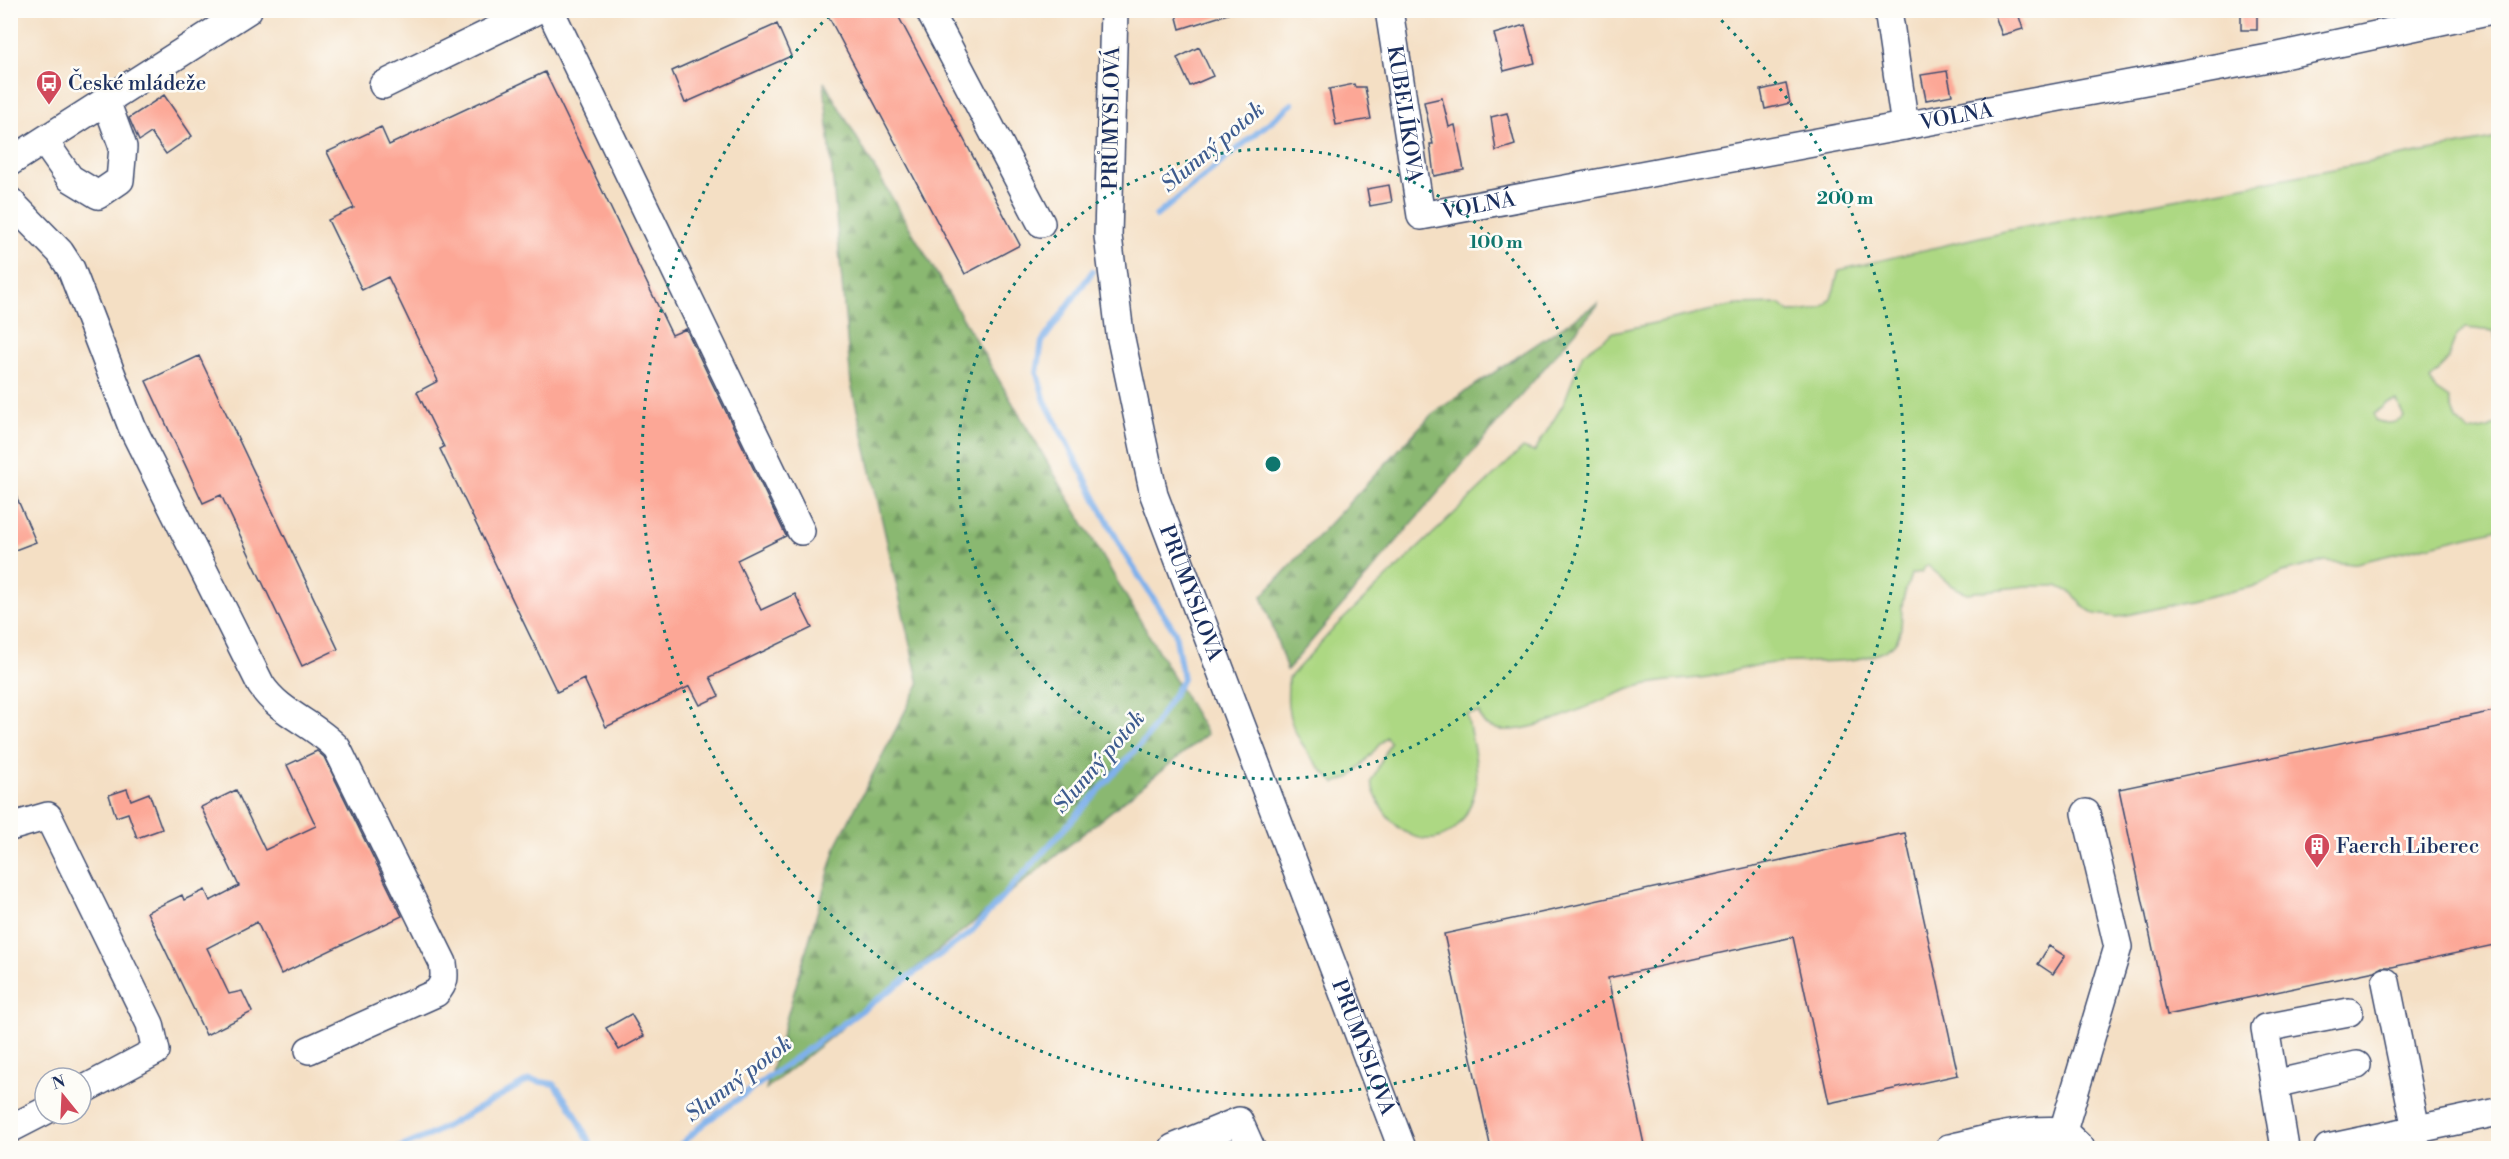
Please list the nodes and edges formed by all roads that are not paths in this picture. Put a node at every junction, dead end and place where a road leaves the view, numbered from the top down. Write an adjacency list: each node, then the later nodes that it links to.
1 (248, 10): 10 (street)
2 (537, 10): 9 (street)
3 (550, 10): 17 (street)
4 (929, 10): 16 (street)
5 (1114, 10): 33 (street, PRŮMYSLOVÁ)
6 (1389, 10): 15 (street, KUBELÍKOVA)
7 (1888, 10): 11 (street)
8 (2492, 10): 11 (street, VOLNÁ)
9 (383, 85)
10 (106, 101): 12 (street); 12 (street)
11 (1905, 126): 15 (street, VOLNÁ)
12 (44, 141): 13 (street)
13 (10, 162)
14 (14, 211): 22 (street)
15 (1421, 216)
16 (1041, 223)
17 (801, 531)
18 (2086, 813): 30 (street)
19 (10, 828): 25 (street)
20 (2386, 982): 29 (street)
21 (2349, 1012): 24 (street)
22 (309, 1050)
23 (2357, 1065): 24 (street)
24 (2274, 1084): 35 (street)
25 (93, 1085)
26 (2499, 1112): 29 (street)
27 (33, 1117): 28 (street)
28 (10, 1129)
29 (2416, 1129): 36 (street)
30 (2072, 1140): 34 (street)
31 (1173, 1149): 32 (street)
32 (1251, 1149)
33 (1402, 1149)
34 (1949, 1149)
35 (2285, 1149)
36 (2328, 1149)

